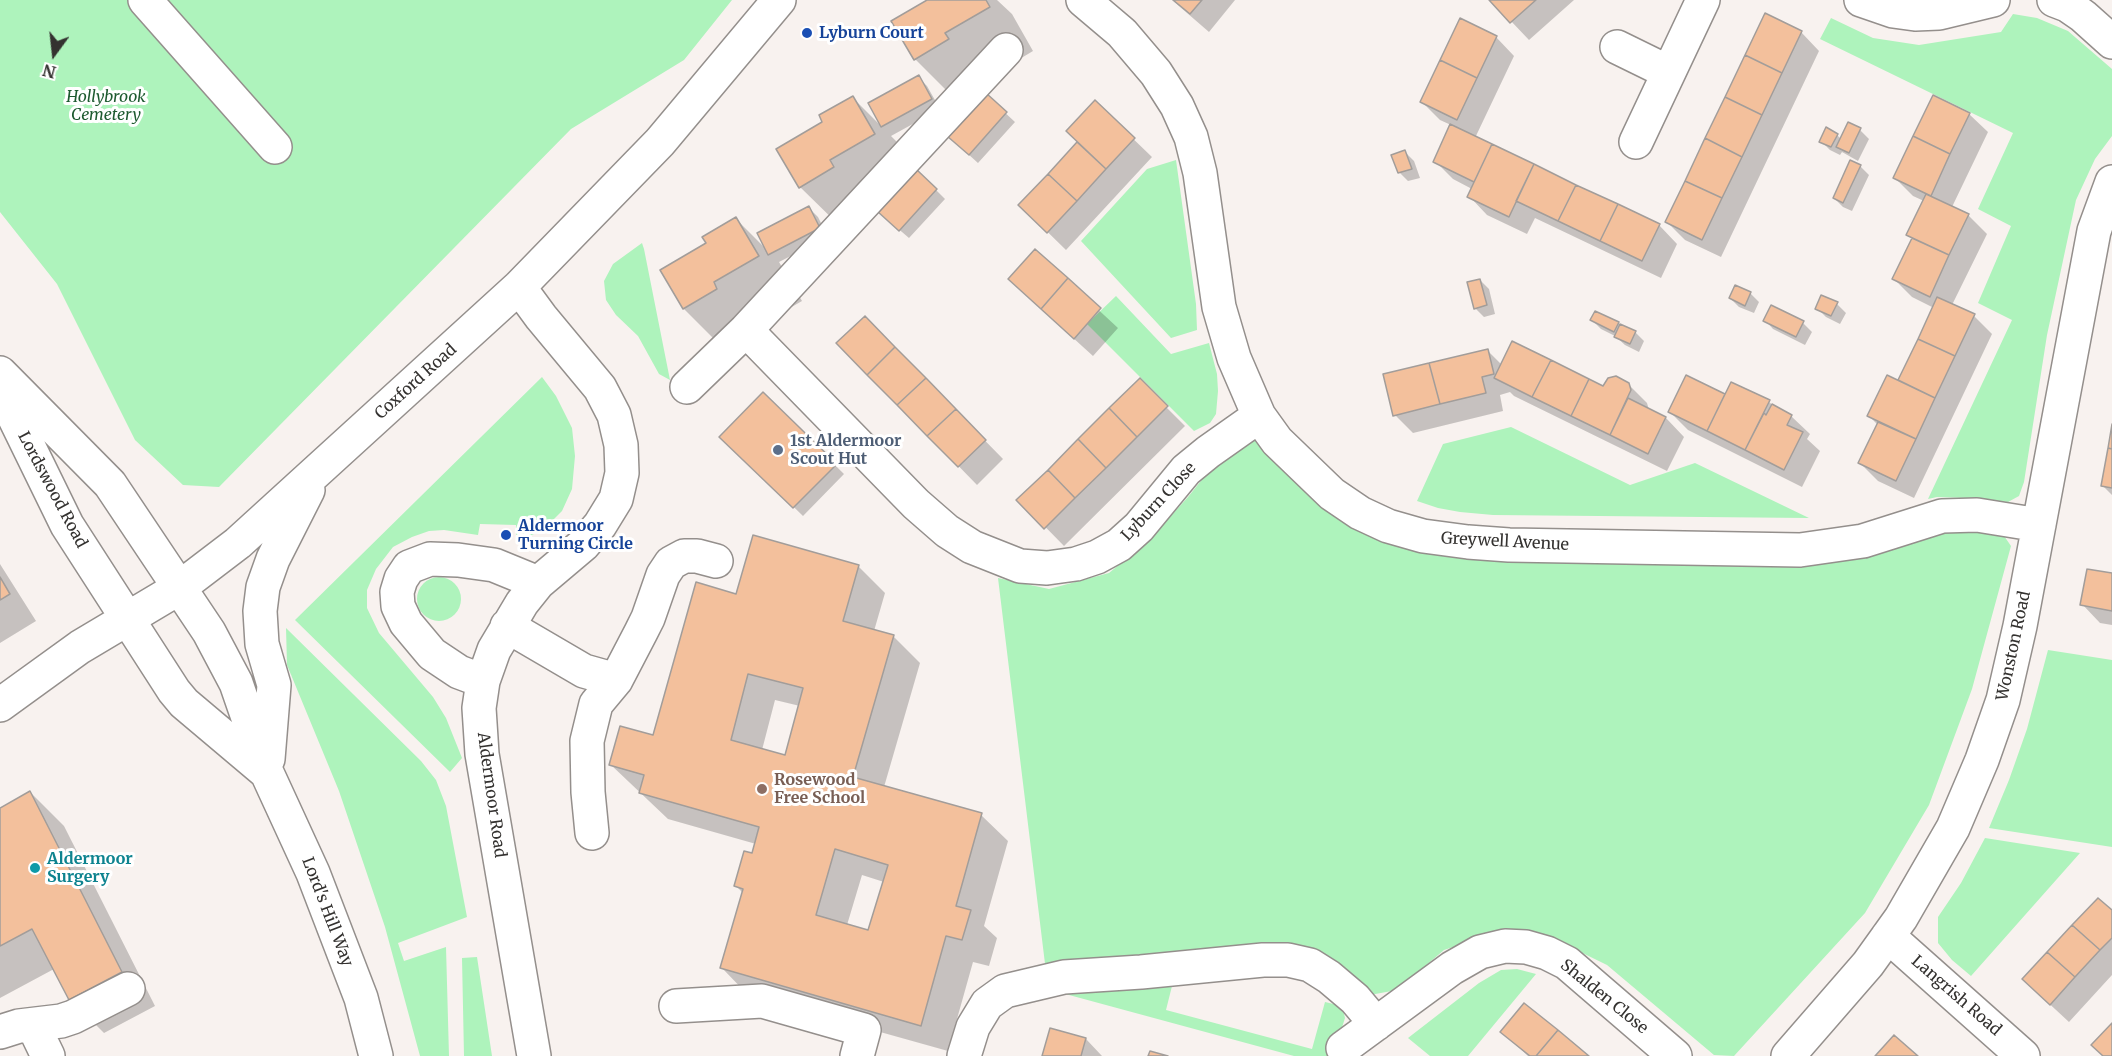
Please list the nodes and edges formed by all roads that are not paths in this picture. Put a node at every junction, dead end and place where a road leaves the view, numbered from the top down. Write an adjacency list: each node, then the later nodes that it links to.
1 (145, 0): 13 (street)
2 (780, 0): 15 (street, Coxford Road)
3 (1083, 0): 20 (street, Greywell Avenue)
4 (1703, 0): 11 (street)
5 (1861, 0): 6 (street)
6 (1993, 0)
7 (2054, 0): 8 (street)
8 (2112, 42)
9 (1617, 47): 11 (street)
10 (1006, 50): 16 (street)
11 (1668, 72): 12 (street)
12 (1636, 142)
13 (275, 147)
14 (2112, 182): 22 (street, Wonston Road)
15 (519, 287): 21 (street, Coxford Road); 24 (street, Aldermoor Road)
16 (746, 330): 18 (street); 20 (street, Lyburn Close)
17 (0, 373): 25 (street, Lordswood Road)
18 (687, 387)
19 (0, 388): 26 (street, Lordswood Road)
20 (1259, 416): 22 (street, Greywell Avenue)
21 (317, 471): 25 (street, Coxford Road); 31 (street)
22 (2039, 525): 33 (street, Wonston Road)
23 (716, 561): 28 (street)
24 (538, 583): 27 (street, Aldermoor Road); 29 (street)
25 (179, 588): 26 (street, Coxford Road); 31 (street, Lord's Hill Way)
26 (128, 619): 30 (street, Coxford Road); 31 (street, Lord's Hill Way)
27 (507, 626): 28 (street); 29 (street, Aldermoor Road)
28 (616, 680): 32 (street)
29 (483, 681): 42 (street, Aldermoor Road)
30 (0, 705)
31 (267, 773): 41 (street, Lord's Hill Way)
32 (592, 833)
33 (1888, 936): 46 (street, Wonston Road); 47 (street, Langrish Road)
34 (128, 989): 36 (street)
35 (676, 1006): 43 (street)
36 (33, 1024): 38 (street); 40 (street)
37 (1376, 1024): 39 (street, Shalden Close); 44 (street); 45 (street, Shalden Close)
38 (0, 1032)
39 (1343, 1048)
40 (48, 1056)
41 (376, 1056)
42 (534, 1056)
43 (857, 1056)
44 (964, 1056)
45 (1675, 1056)
46 (1788, 1056)
47 (2023, 1056)

